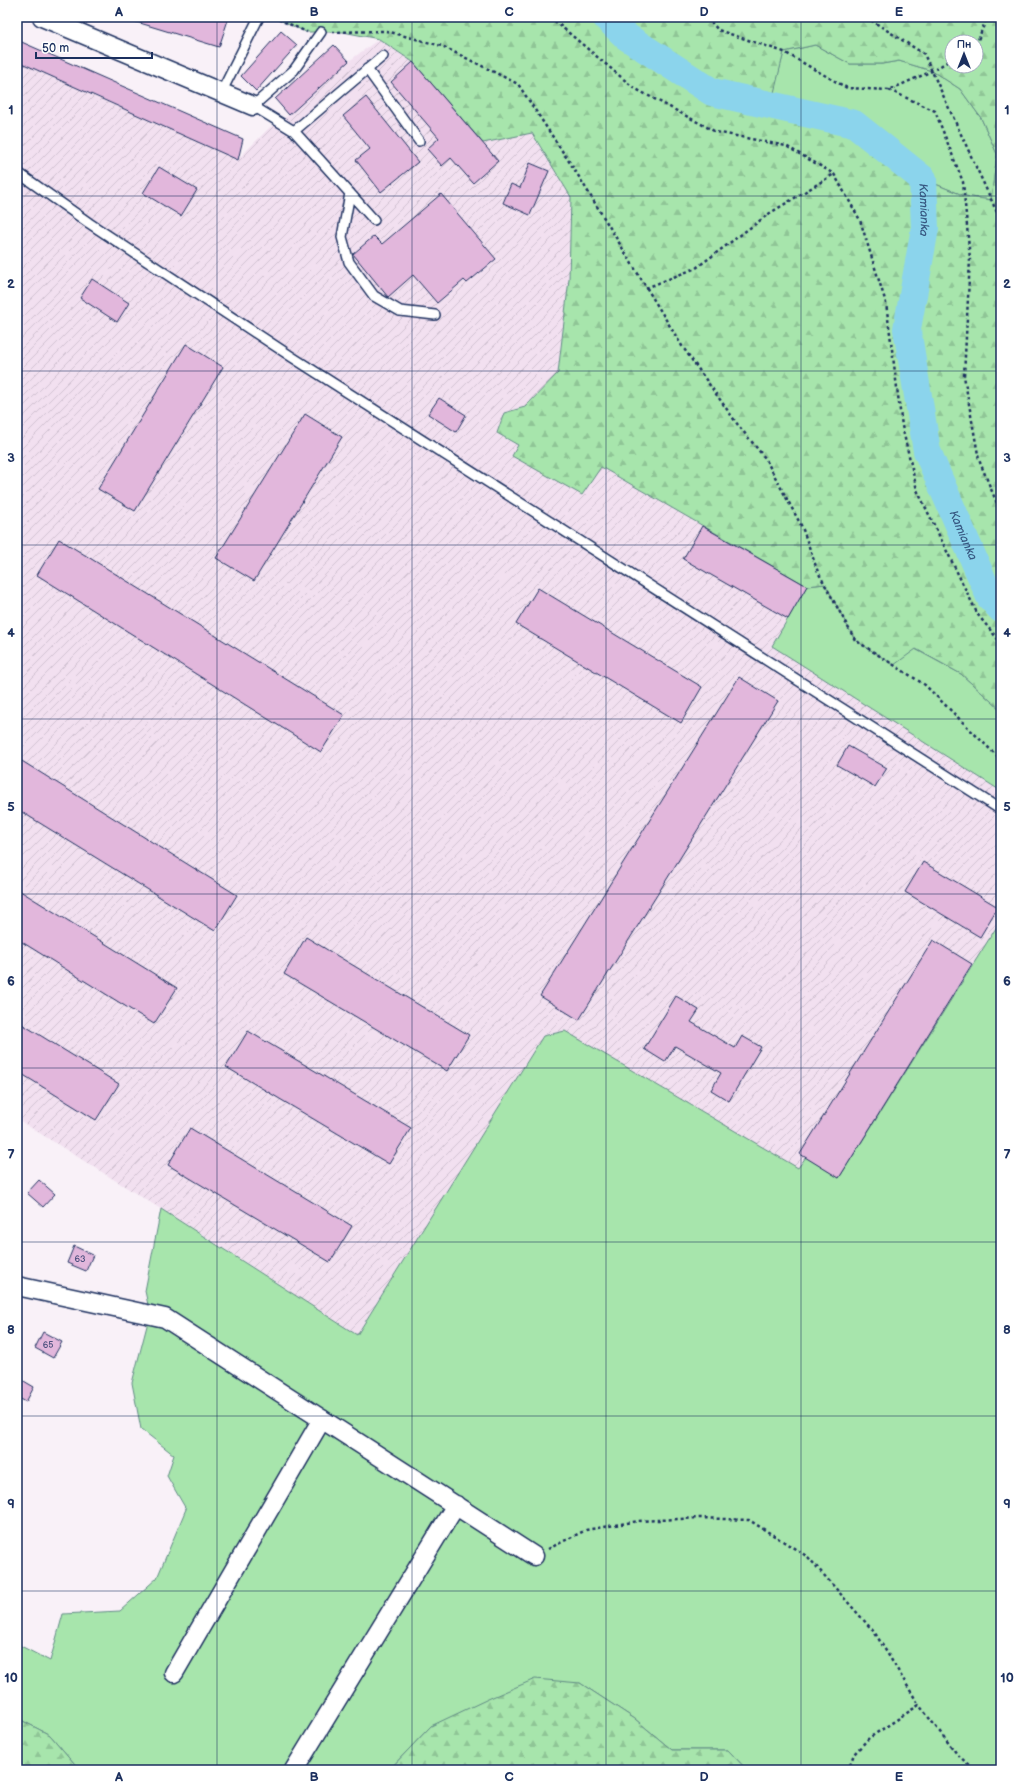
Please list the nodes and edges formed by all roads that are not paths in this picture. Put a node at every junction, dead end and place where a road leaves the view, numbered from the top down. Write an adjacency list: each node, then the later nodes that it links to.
1 (42, 17): 6 (street)
2 (259, 17): 6 (lane)
3 (322, 32): 7 (lane)
4 (383, 56): 5 (lane)
5 (367, 69): 8 (lane); 9 (lane)
6 (221, 93): 7 (street)
7 (253, 106): 8 (lane)
8 (294, 131): 11 (lane)
9 (419, 141)
10 (17, 172): 14 (lane)
11 (350, 192): 12 (lane); 13 (lane)
12 (374, 220)
13 (435, 315)
14 (1001, 810)
15 (17, 1286): 16 (street)
16 (322, 1419): 17 (street); 19 (street)
17 (456, 1505): 18 (street); 20 (street)
18 (534, 1556)
19 (174, 1673)
20 (294, 1770)

